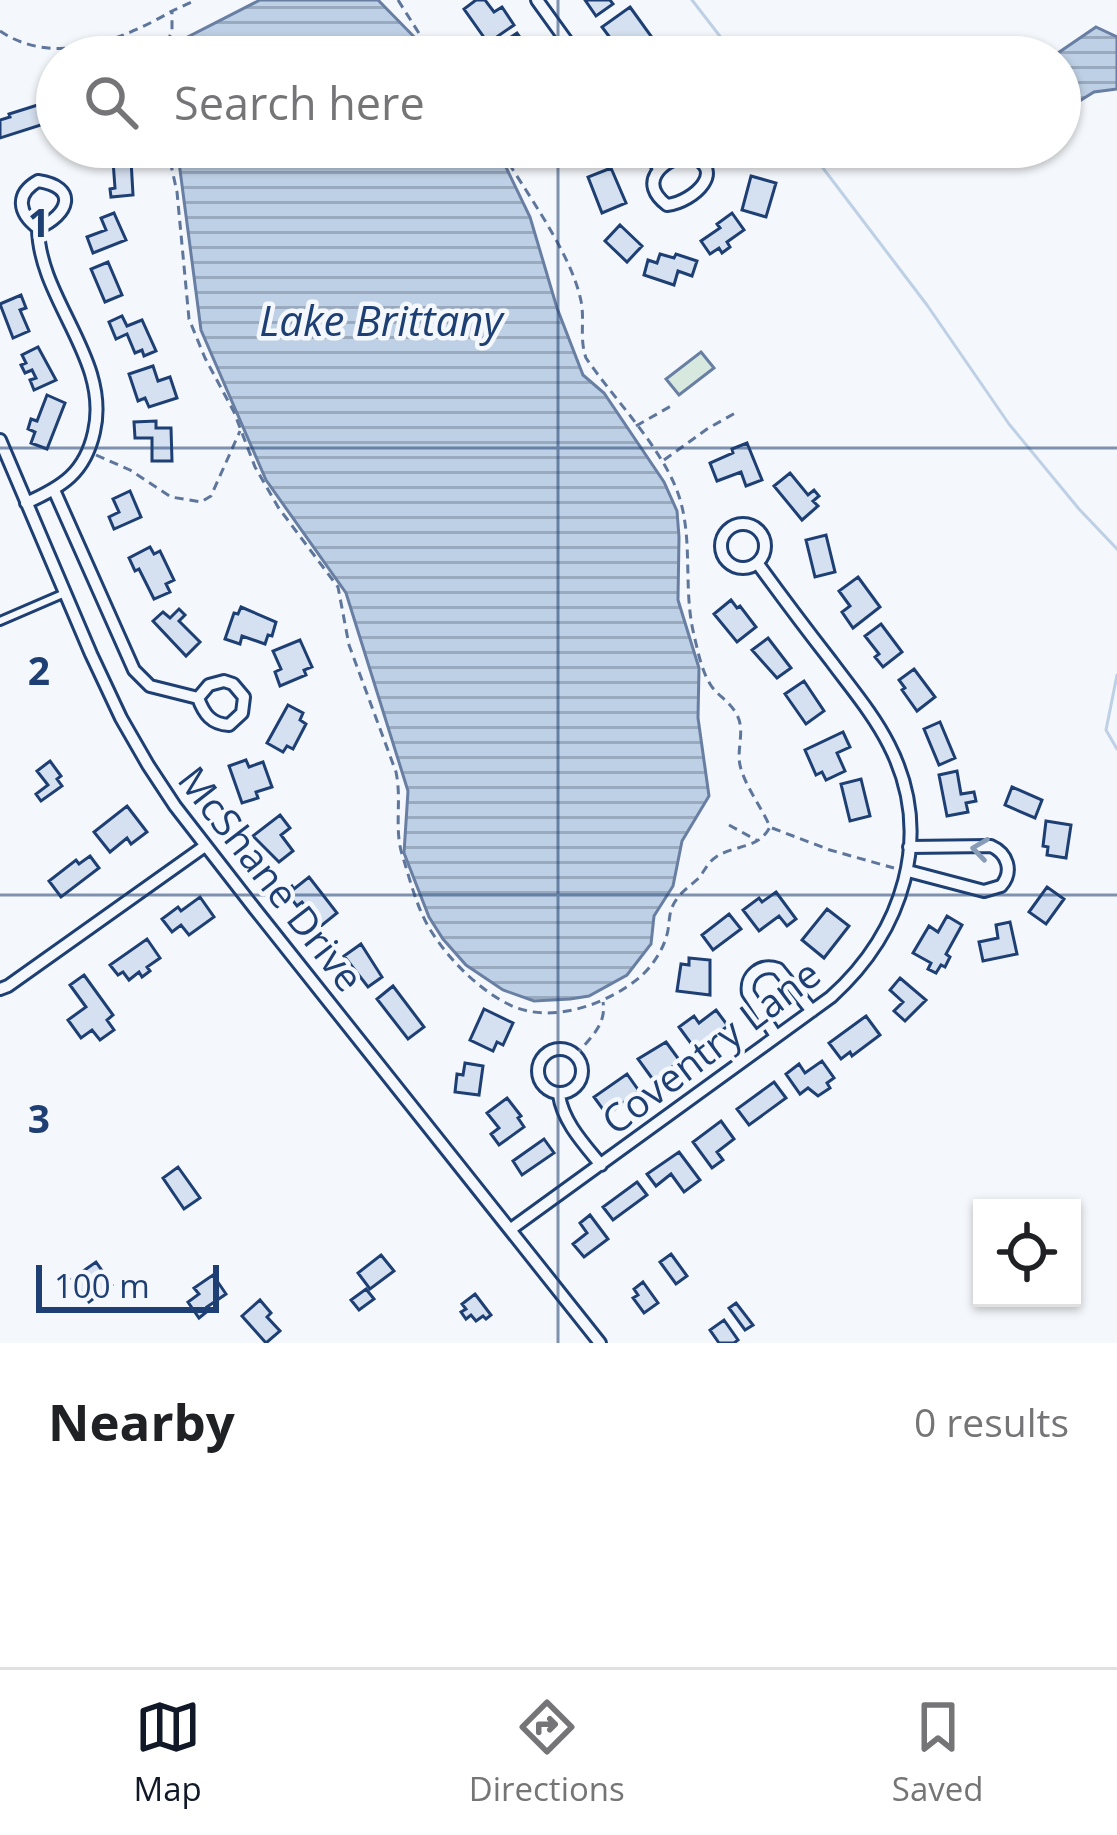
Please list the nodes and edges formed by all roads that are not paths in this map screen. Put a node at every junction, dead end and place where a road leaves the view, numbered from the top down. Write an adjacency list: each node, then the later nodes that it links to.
1 (537, 0): 2 (street)
2 (563, 36)
3 (659, 168): 4 (street)
4 (705, 168)
5 (38, 228): 5 (street); 7 (street)
6 (0, 440): 8 (street, McShane Drive)
7 (54, 490): 8 (street); 12 (street)
8 (26, 502): 10 (street, McShane Drive)
9 (758, 565): 9 (street); 14 (street, Coventry Lane)
10 (65, 593): 11 (lane); 13 (street, McShane Drive)
11 (0, 621)
12 (198, 698): 12 (street)
13 (205, 846): 16 (street); 21 (street, McShane Drive)
14 (909, 847): 15 (street, Coventry Lane); 15 (street, one-way to 14)
15 (908, 871): 17 (street, Coventry Lane)
16 (0, 989)
17 (812, 1011): 18 (street, Coventry Lane); 18 (street)
18 (776, 1036): 20 (street, Coventry Lane)
19 (559, 1095): 19 (street); 20 (street)
20 (601, 1165): 21 (street, Coventry Lane)
21 (512, 1229): 22 (street, McShane Drive)
22 (600, 1343)

